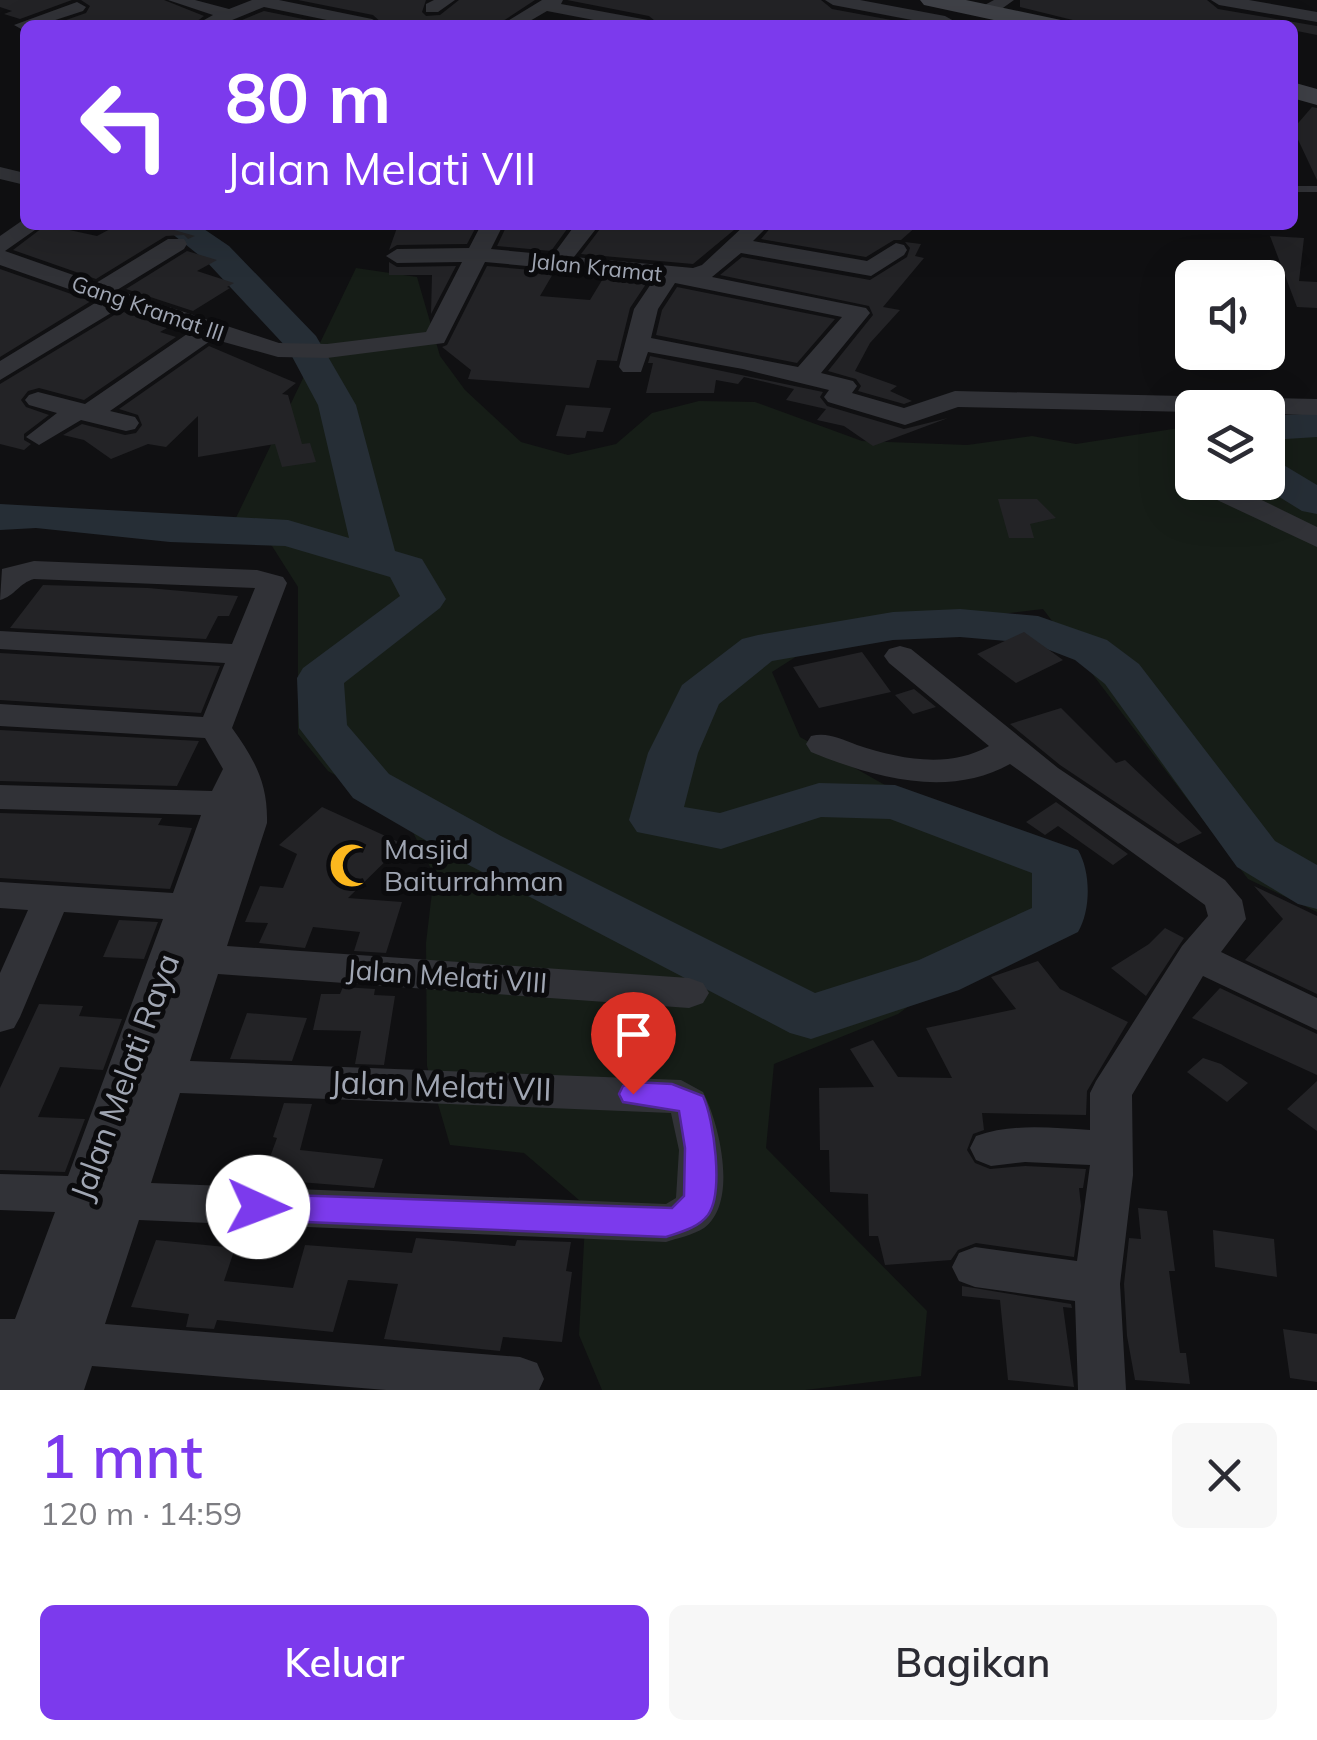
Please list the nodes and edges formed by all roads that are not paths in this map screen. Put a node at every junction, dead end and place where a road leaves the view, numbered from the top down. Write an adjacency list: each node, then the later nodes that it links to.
1 (176, 0): 8 (street)
2 (833, 0): 7 (street)
3 (1219, 0): 15 (street)
4 (265, 1): 8 (street); 12 (street)
5 (550, 3): 9 (street); 13 (street)
6 (85, 4): 10 (street)
7 (962, 11): 14 (main road)
8 (232, 15): 11 (street)
9 (643, 18)
10 (41, 20)
11 (218, 20)
12 (350, 20)
13 (519, 20)
14 (1020, 20)
15 (1308, 21)
16 (24, 230): 22 (street)
17 (489, 230): 25 (street)
18 (583, 230): 27 (street)
19 (752, 230): 21 (street, Jalan Kramat)
20 (176, 244): 30 (street)
21 (736, 245): 28 (street); 29 (street, Jalan Kramat)
22 (0, 246)
23 (896, 250): 28 (street)
24 (396, 256): 25 (street, Jalan Kramat)
25 (476, 256): 27 (street, Jalan Kramat); 32 (street, Gang Kramat III)
26 (0, 257): 30 (street, Gang Kramat III)
27 (560, 262): 29 (street, Jalan Kramat)
28 (861, 267): 31 (street)
29 (668, 275): 31 (street); 34 (street)
30 (110, 294): 32 (street, Gang Kramat III); 33 (street)
31 (831, 307): 34 (street)
32 (208, 330): 39 (street)
33 (0, 372)
34 (805, 375): 36 (street)
35 (38, 400): 39 (street)
36 (1175, 405)
37 (1285, 407): 38 (street)
38 (1317, 407)
39 (83, 412): 40 (street); 41 (street)
40 (126, 423)
41 (39, 437)
42 (1239, 500): 43 (street)
43 (1317, 538)
44 (0, 591): 46 (street)
45 (0, 640): 46 (street)
46 (244, 654): 49 (street)
47 (900, 656): 51 (street)
48 (0, 715): 49 (street)
49 (214, 728): 52 (street)
50 (824, 744): 51 (street)
51 (1012, 748): 57 (street)
52 (238, 791): 53 (street); 56 (street, Jalan Melati Raya); 58 (street, Jalan Melati Raya)
53 (0, 797)
54 (0, 896): 55 (street)
55 (52, 898): 56 (street); 61 (street)
56 (186, 906): 66 (street, Jalan Melati Raya)
57 (1196, 956): 60 (street); 64 (street)
58 (205, 960): 59 (street, Jalan Melati VIII); 62 (street, Jalan Melati Raya)
59 (689, 992)
60 (1317, 1015)
61 (0, 1017)
62 (166, 1076): 66 (street, Jalan Melati Raya); 66 (street, Jalan Melati VII)
63 (991, 1148): 64 (street)
64 (1110, 1149): 68 (street)
65 (0, 1192): 66 (street, Jalan Melati VII)
66 (103, 1198): 69 (street, Jalan Melati Raya)
67 (976, 1267): 68 (street)
68 (1097, 1284): 73 (street)
69 (36, 1341): 70 (street); 71 (street, Jalan Melati Raya); 72 (street, Jalan Melati Raya)
70 (520, 1379)
71 (13, 1390)
72 (60, 1390)
73 (1102, 1390)

